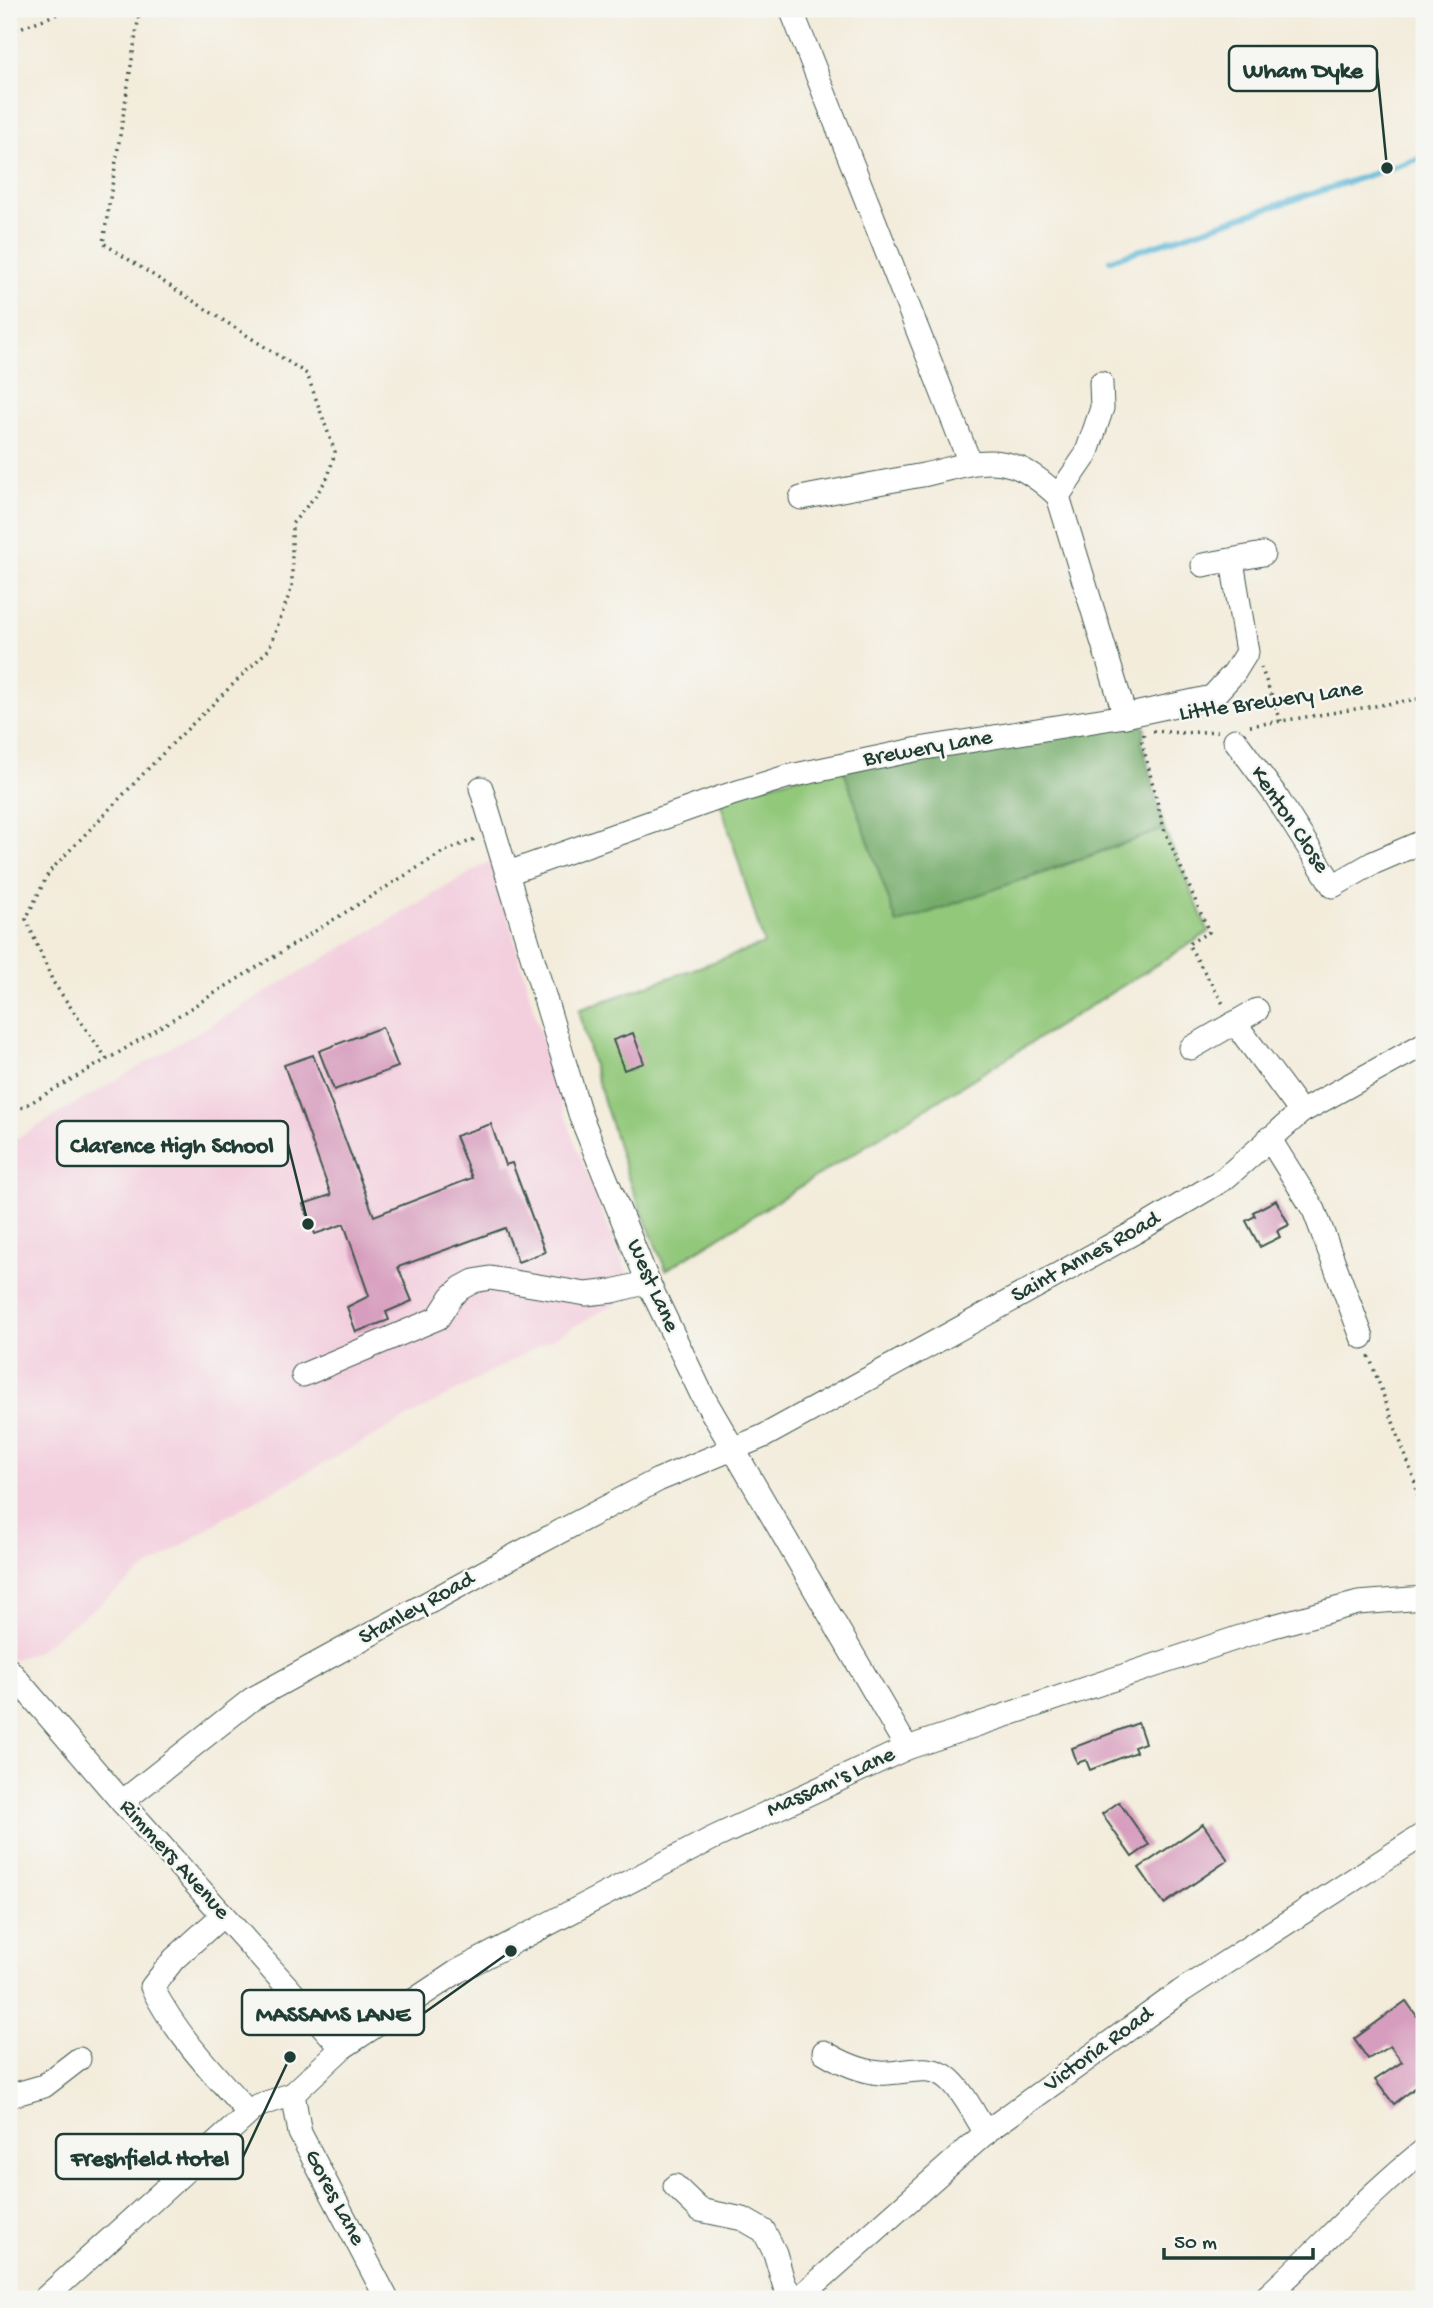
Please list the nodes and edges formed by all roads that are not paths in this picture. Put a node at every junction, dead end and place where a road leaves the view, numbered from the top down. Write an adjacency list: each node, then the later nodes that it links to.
1 (791, 9): 3 (street)
2 (1101, 383): 4 (street)
3 (970, 463): 4 (street); 5 (street)
4 (1058, 496): 9 (street)
5 (801, 498)
6 (1263, 554): 7 (street)
7 (1232, 561): 8 (street); 9 (street, Brewery Lane)
8 (1203, 565)
9 (1135, 722): 13 (street, Brewery Lane)
10 (1233, 733): 12 (street, Kenton Close)
11 (481, 788): 13 (street, West Lane)
12 (1424, 841)
13 (508, 873): 20 (street, West Lane)
14 (1257, 1010): 15 (street)
15 (1235, 1024): 17 (street); 18 (street)
16 (1424, 1044): 18 (street, Saint Annes Road)
17 (1191, 1048)
18 (1301, 1112): 19 (street, Saint Annes Road)
19 (1269, 1138): 21 (street); 23 (street, Saint Annes Road)
20 (648, 1282): 22 (street); 23 (street, West Lane)
21 (1362, 1337)
22 (303, 1376)
23 (732, 1448): 26 (street, West Lane); 27 (street, Stanley Road)
24 (1424, 1598): 26 (street, Massam's Lane)
25 (9, 1670): 27 (street, Rimmers Avenue)
26 (907, 1748): 30 (street, Massam's Lane)
27 (122, 1802): 29 (street, Rimmers Avenue)
28 (1424, 1834): 36 (street, Victoria Road)
29 (223, 1915): 30 (street, Rimmers Avenue); 35 (street)
30 (342, 2048): 33 (street, Massam's Lane)
31 (824, 2053): 36 (street)
32 (79, 2059): 34 (street)
33 (293, 2094): 35 (street); 40 (street, Gores Lane)
34 (9, 2096)
35 (249, 2113): 39 (street)
36 (986, 2133): 41 (street, Victoria Road)
37 (1424, 2150): 42 (street)
38 (675, 2186): 41 (street)
39 (44, 2299)
40 (387, 2299)
41 (796, 2299)
42 (1264, 2299)

